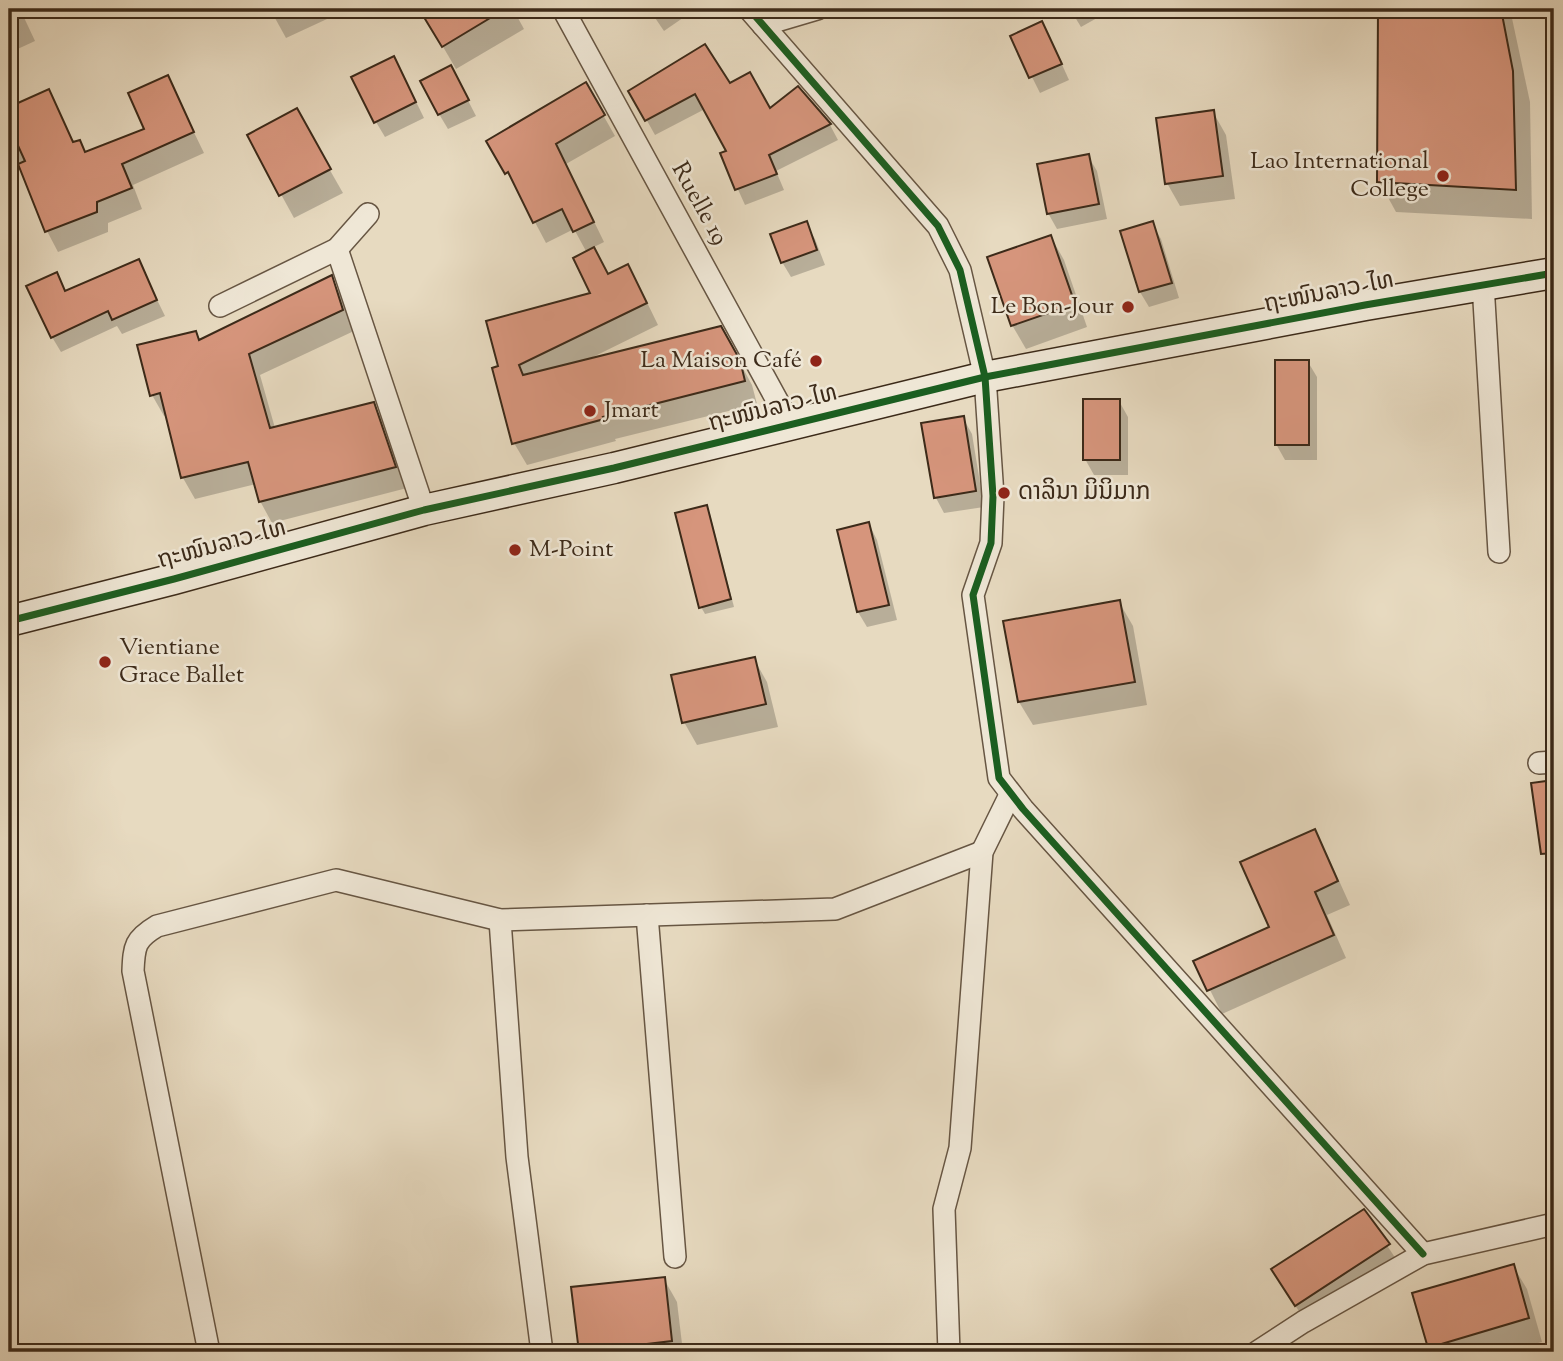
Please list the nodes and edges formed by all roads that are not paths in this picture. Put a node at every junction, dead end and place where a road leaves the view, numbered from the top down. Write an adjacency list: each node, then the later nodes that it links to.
1 (563, 9): 11 (street, Ruelle 19)
2 (749, 9): 4 (street)
3 (817, 9): 4 (street)
4 (763, 25): 10 (street)
5 (368, 214): 6 (street)
6 (337, 249): 9 (street); 12 (street)
7 (1554, 273): 8 (street, ຖະໜົນລາວ-ໄທ)
8 (1483, 284): 10 (street, ຖະໜົນລາວ-ໄທ); 13 (street)
9 (220, 306)
10 (985, 377): 11 (street, ຖະໜົນລາວ-ໄທ); 15 (street)
11 (790, 424): 12 (street, ຖະໜົນລາວ-ໄທ)
12 (424, 510): 14 (street, ຖະໜົນລາວ-ໄທ)
13 (1499, 552)
14 (9, 621)
15 (1010, 795): 16 (street); 20 (street)
16 (982, 852): 17 (street); 24 (street)
17 (647, 915): 18 (street); 21 (street)
18 (499, 920): 22 (street); 23 (street)
19 (1554, 1224): 20 (street)
20 (1423, 1254): 25 (street)
21 (675, 1257)
22 (209, 1352)
23 (542, 1352)
24 (949, 1352)
25 (1258, 1352)

